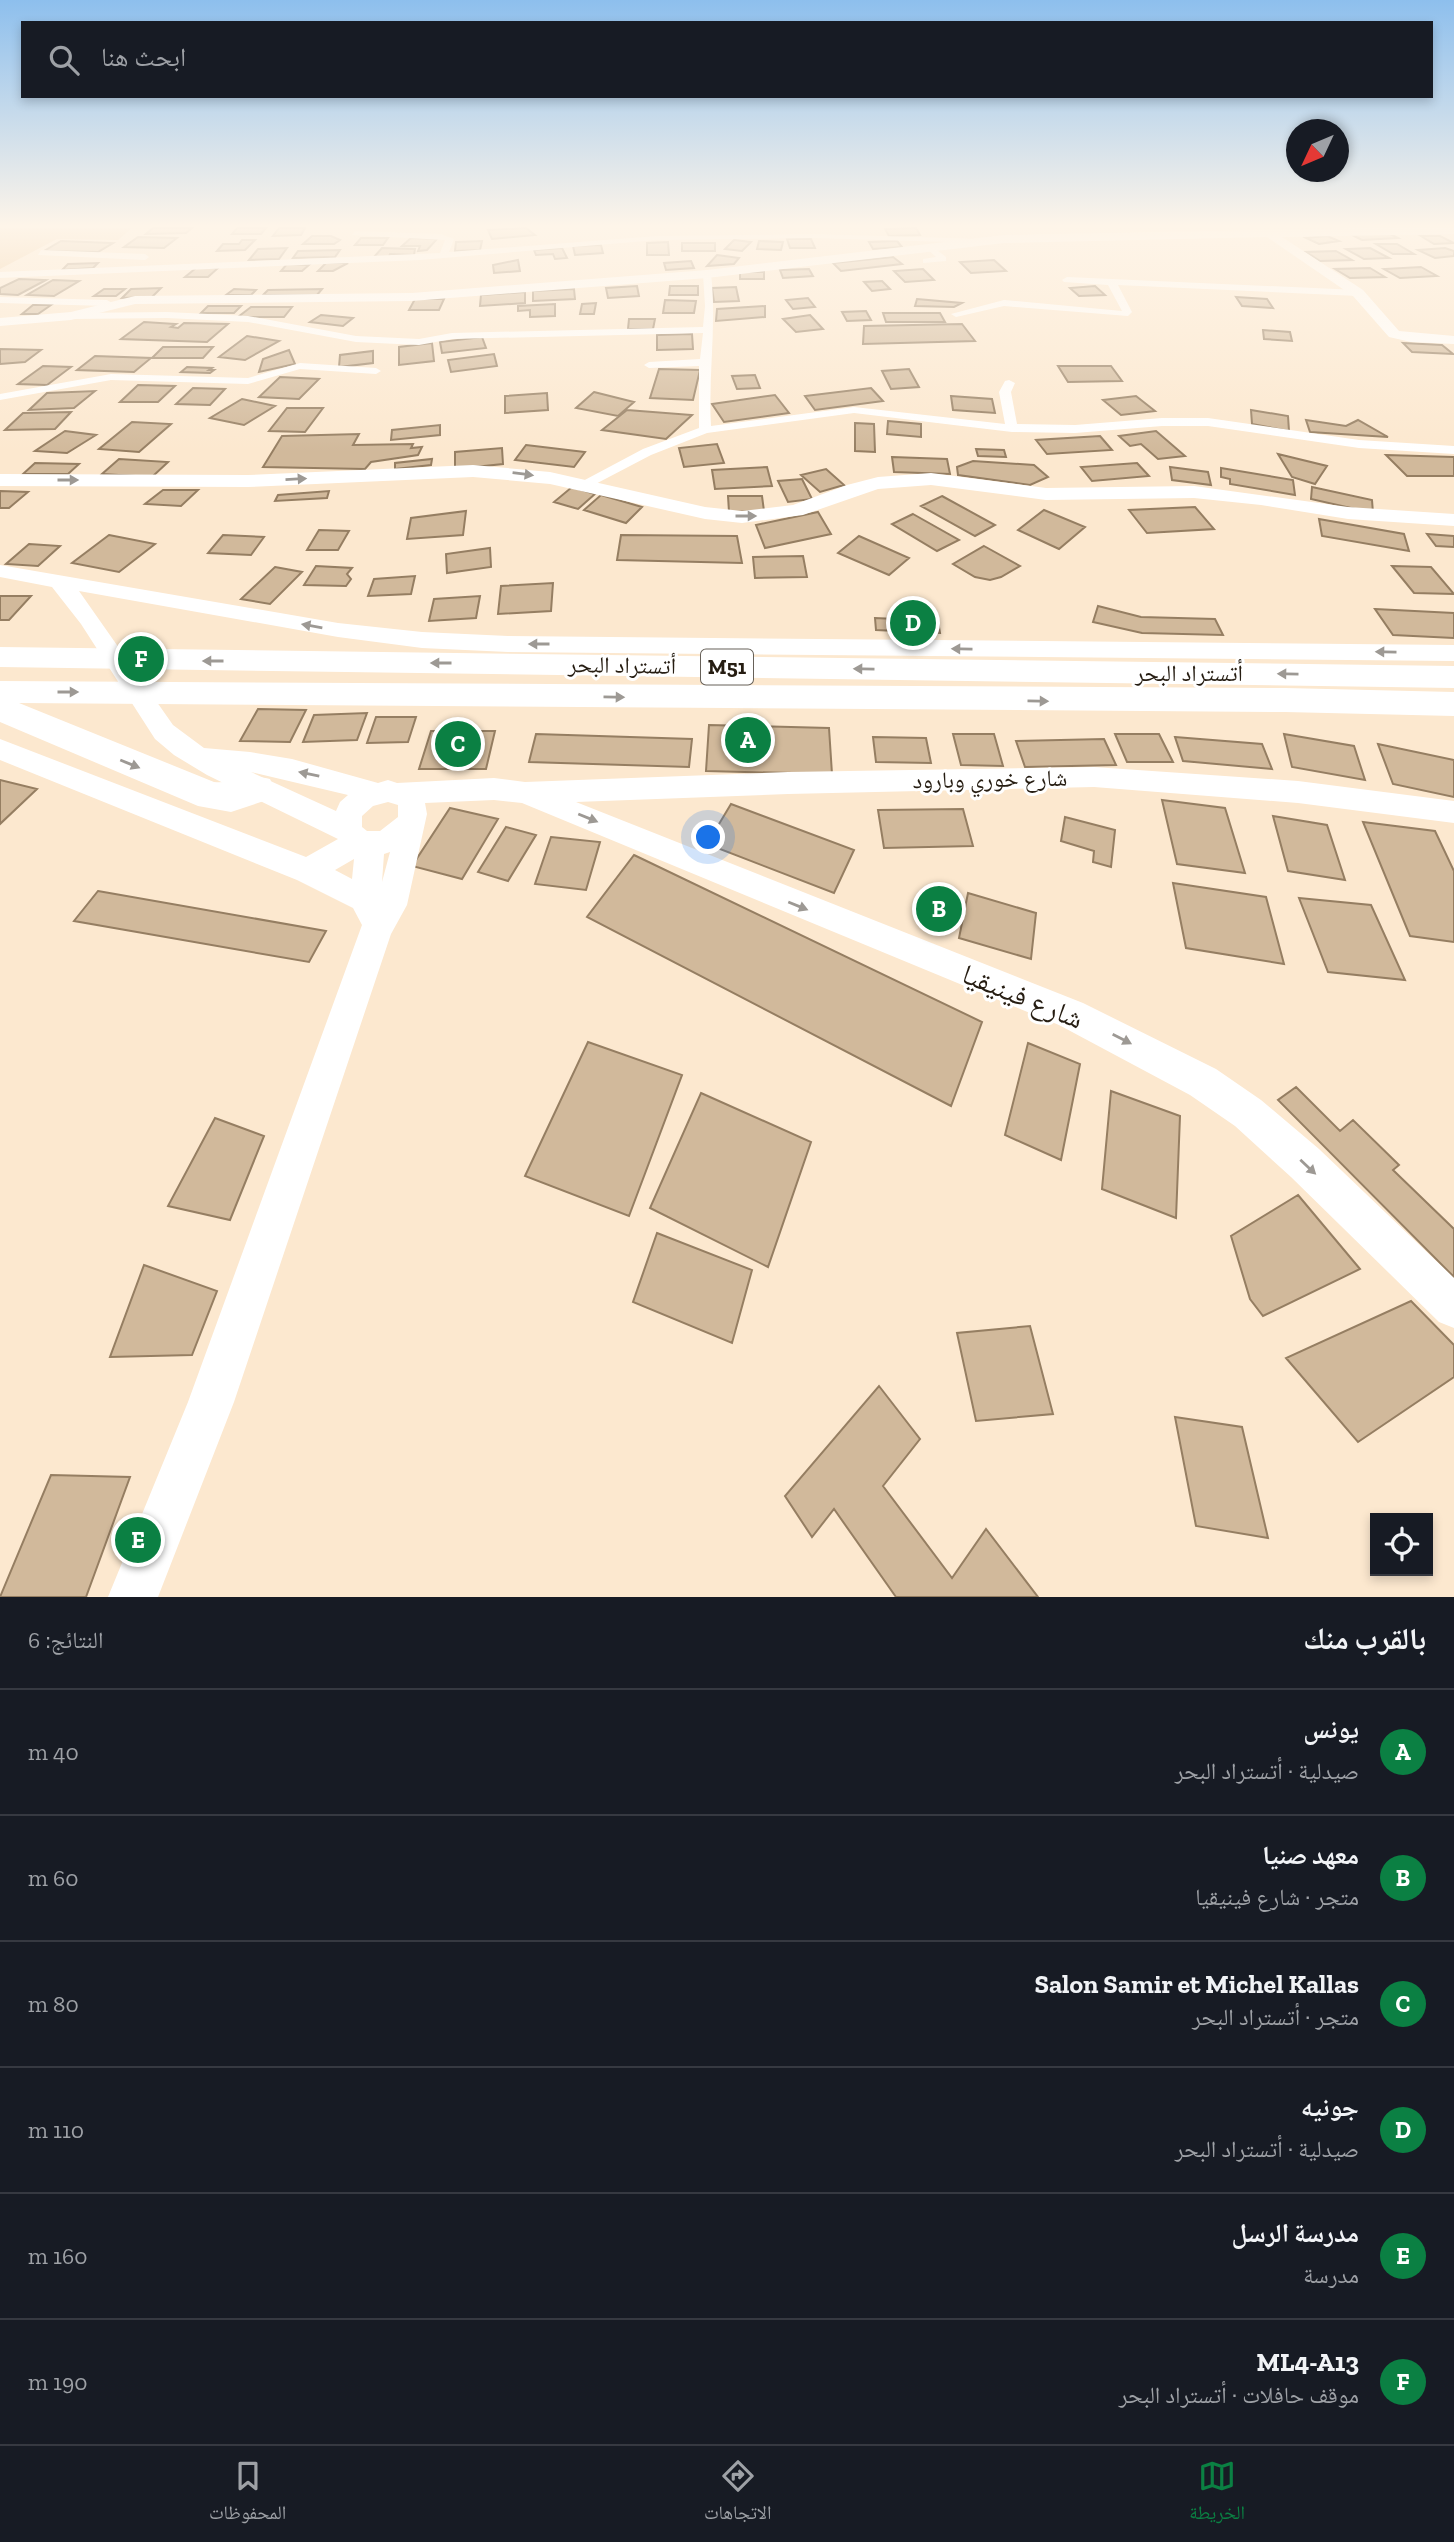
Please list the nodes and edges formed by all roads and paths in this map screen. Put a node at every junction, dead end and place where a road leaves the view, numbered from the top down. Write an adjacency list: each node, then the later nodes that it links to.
1 (72, 303): 6 (street)
2 (128, 303): 6 (street)
3 (708, 303): 10 (street)
4 (1122, 303): 7 (street)
5 (1366, 303): 11 (street)
6 (114, 304): 8 (street)
7 (956, 314)
8 (71, 316): 9 (street); 10 (street)
9 (0, 322)
10 (708, 330): 12 (street)
11 (1454, 340)
12 (705, 362): 13 (street); 18 (street)
13 (649, 365)
14 (376, 372): 16 (street)
15 (1009, 383): 17 (street)
16 (0, 397)
17 (1012, 428): 18 (street); 19 (street)
18 (705, 430): 21 (street)
19 (1454, 450)
20 (0, 480): 21 (street, one-way to 21)
21 (586, 485): 22 (street, one-way to 22)
22 (1454, 520)
23 (0, 571): 24 (street)
24 (57, 579): 25 (street, one-way to 24); 36 (street)
25 (800, 646): 26 (street, one-way to 25); 29 (highway)
26 (1003, 649): 27 (street, one-way to 26); 30 (highway)
27 (1454, 653)
28 (0, 657): 29 (highway, أتستراد البحر / M51, one-way to 28)
29 (629, 665): 30 (highway, أتستراد البحر / M51, one-way to 29)
30 (1217, 673): 31 (highway, أتستراد البحر / M51, one-way to 30)
31 (1454, 677)
32 (0, 692): 33 (highway, أتستراد البحر / M51, one-way to 33)
33 (1454, 704)
34 (0, 709): 37 (highway, one-way to 37)
35 (0, 748): 42 (street)
36 (201, 757): 37 (street); 39 (street, one-way to 36)
37 (257, 789): 41 (street)
38 (525, 793): 39 (street); 40 (street, شارع خوري وبارود); 44 (street, شارع فينيقيا, one-way to 44)
39 (399, 807): 41 (street); 41 (street); 43 (street)
40 (1454, 812)
41 (358, 838): 42 (street); 43 (street)
42 (308, 871): 43 (street)
43 (378, 912): 45 (street)
44 (1454, 1307)
45 (133, 1597)

